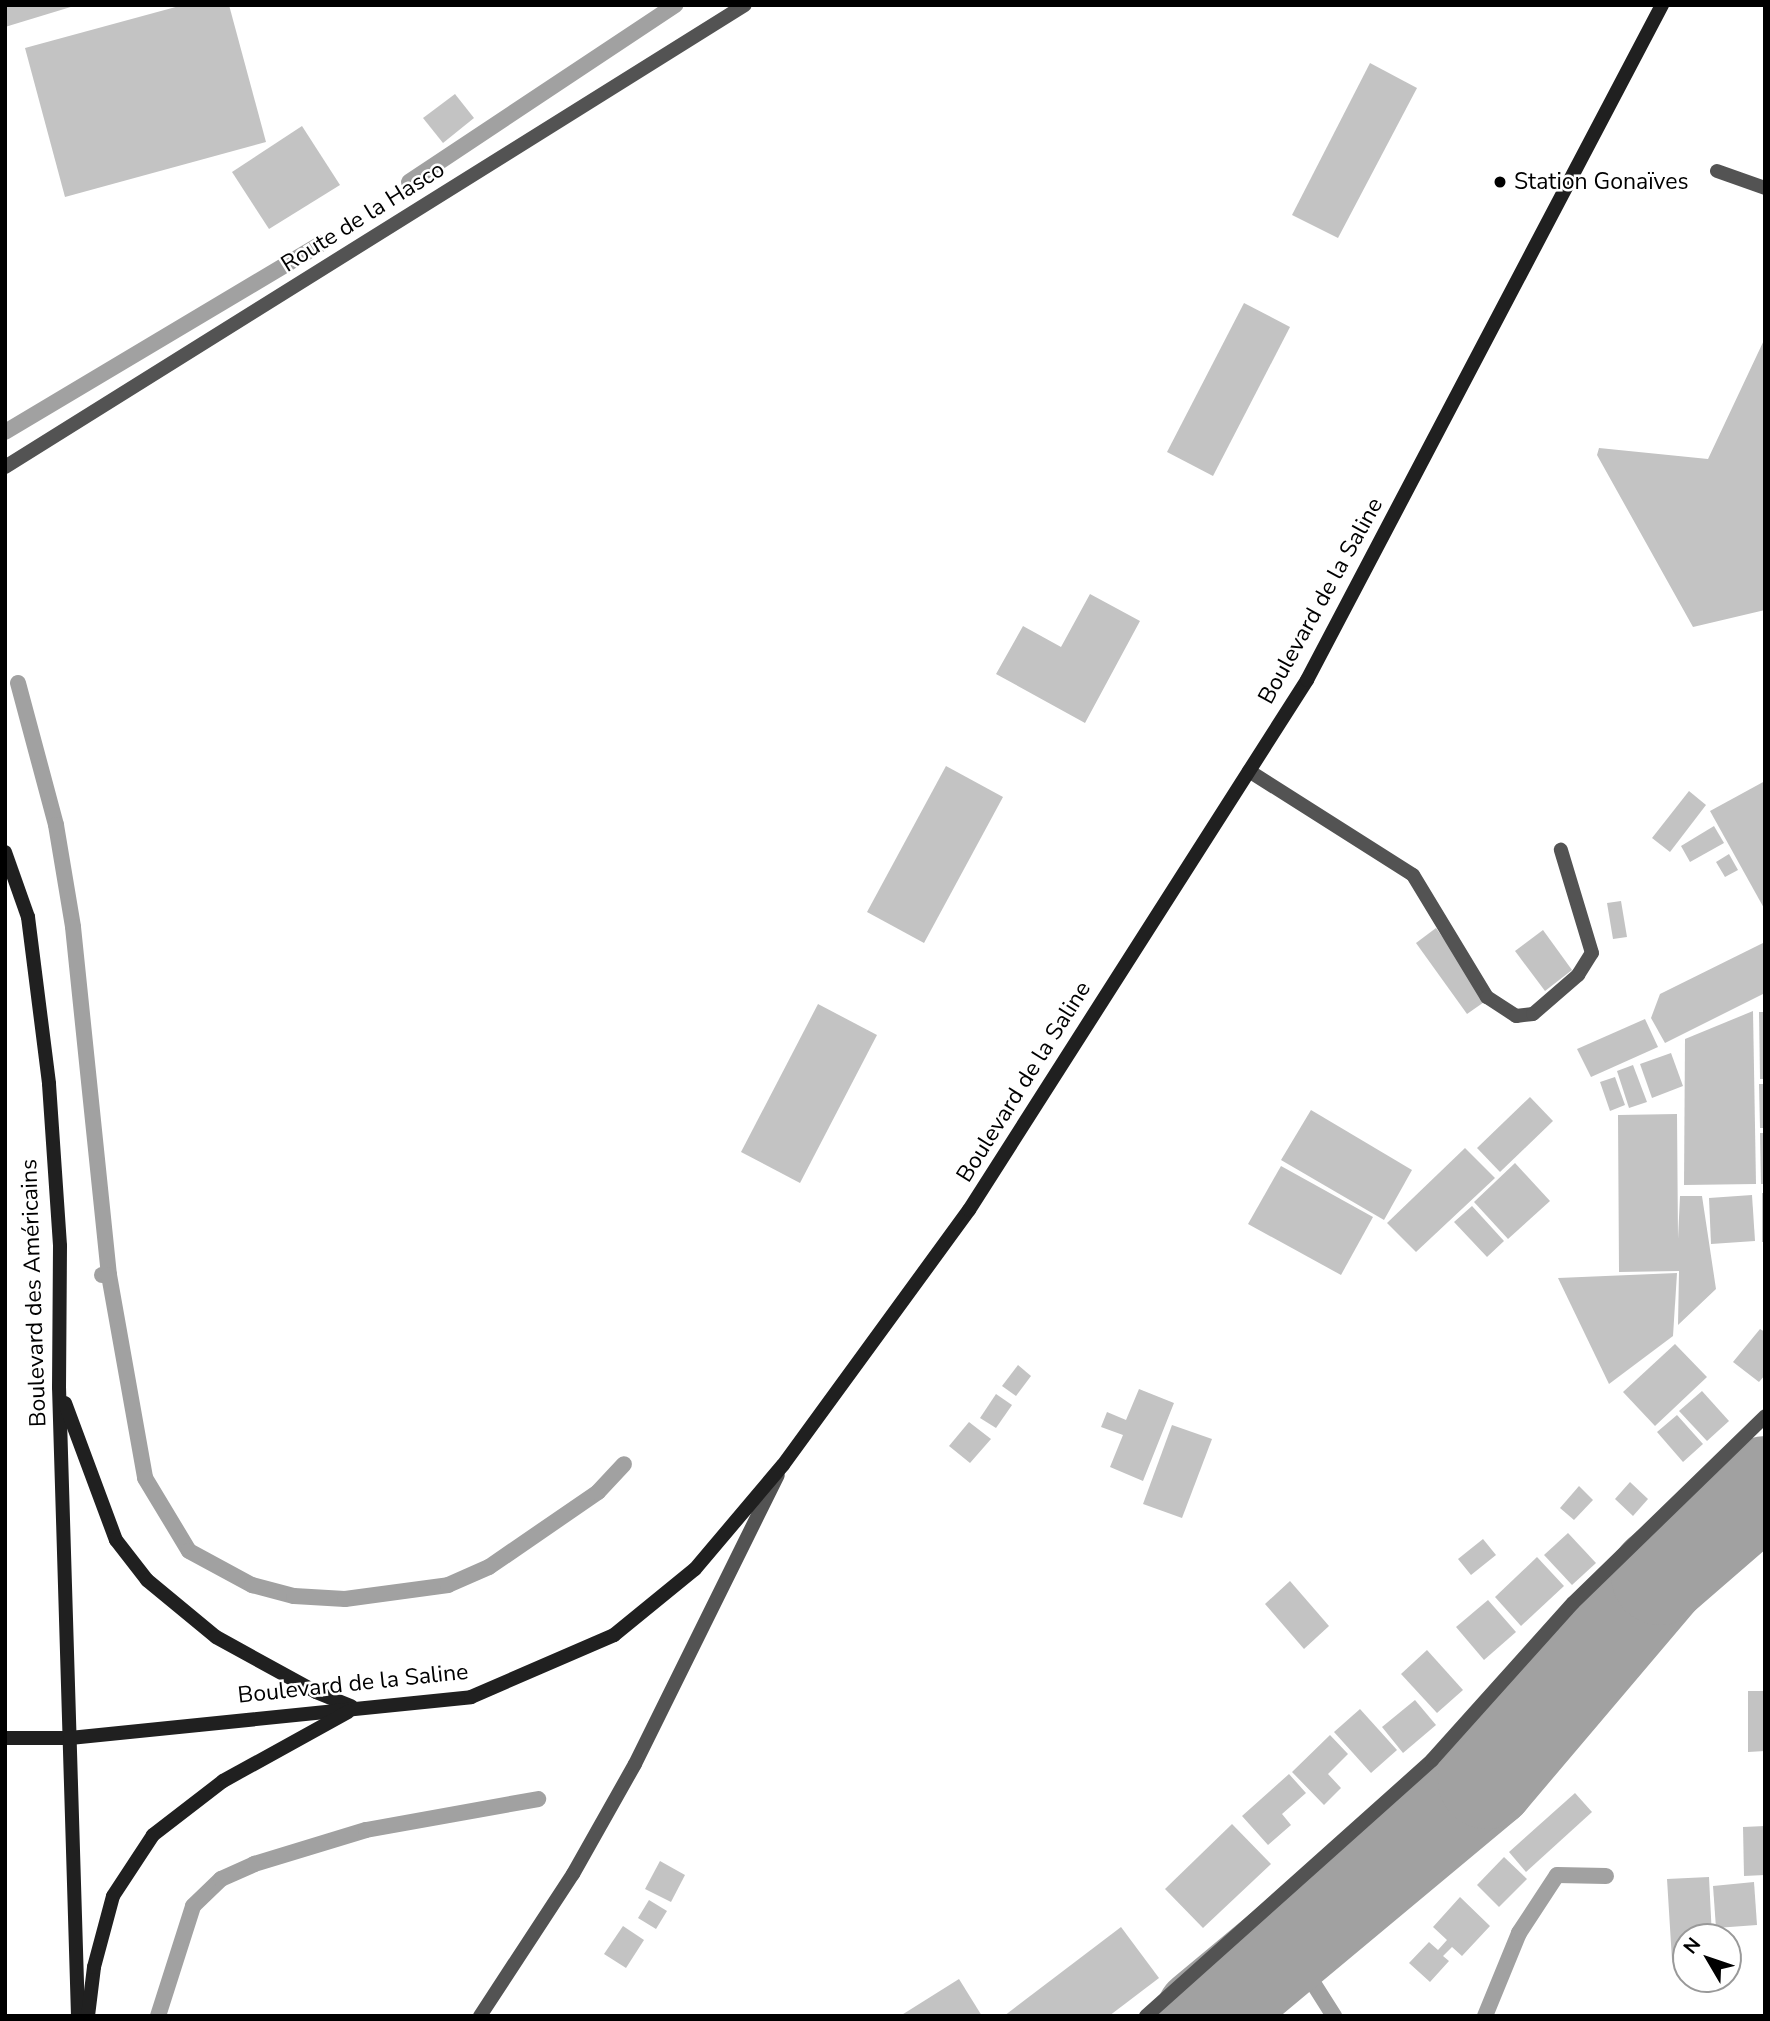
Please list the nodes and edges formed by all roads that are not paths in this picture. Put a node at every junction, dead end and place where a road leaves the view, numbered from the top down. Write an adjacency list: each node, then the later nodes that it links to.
1 (745, 5): 5 (street, Route de la Hasco)
2 (1662, 5): 6 (main road, Boulevard de la Saline)
3 (1717, 171): 4 (street)
4 (1765, 188)
5 (5, 467)
6 (1249, 771): 7 (street); 11 (main road, Boulevard de la Saline)
7 (1561, 850)
8 (5, 852): 9 (main road, Boulevard des Américains)
9 (59, 1387): 12 (main road); 14 (main road, Boulevard des Américains)
10 (1765, 1416): 18 (street)
11 (783, 1465): 12 (main road, Boulevard de la Saline); 17 (street)
12 (356, 1708): 14 (main road, Boulevard de la Saline); 16 (main road)
13 (5, 1738): 14 (main road, Boulevard de la Saline)
14 (70, 1738): 15 (main road)
15 (78, 2016)
16 (88, 2016)
17 (480, 2016)
18 (1146, 2016)

